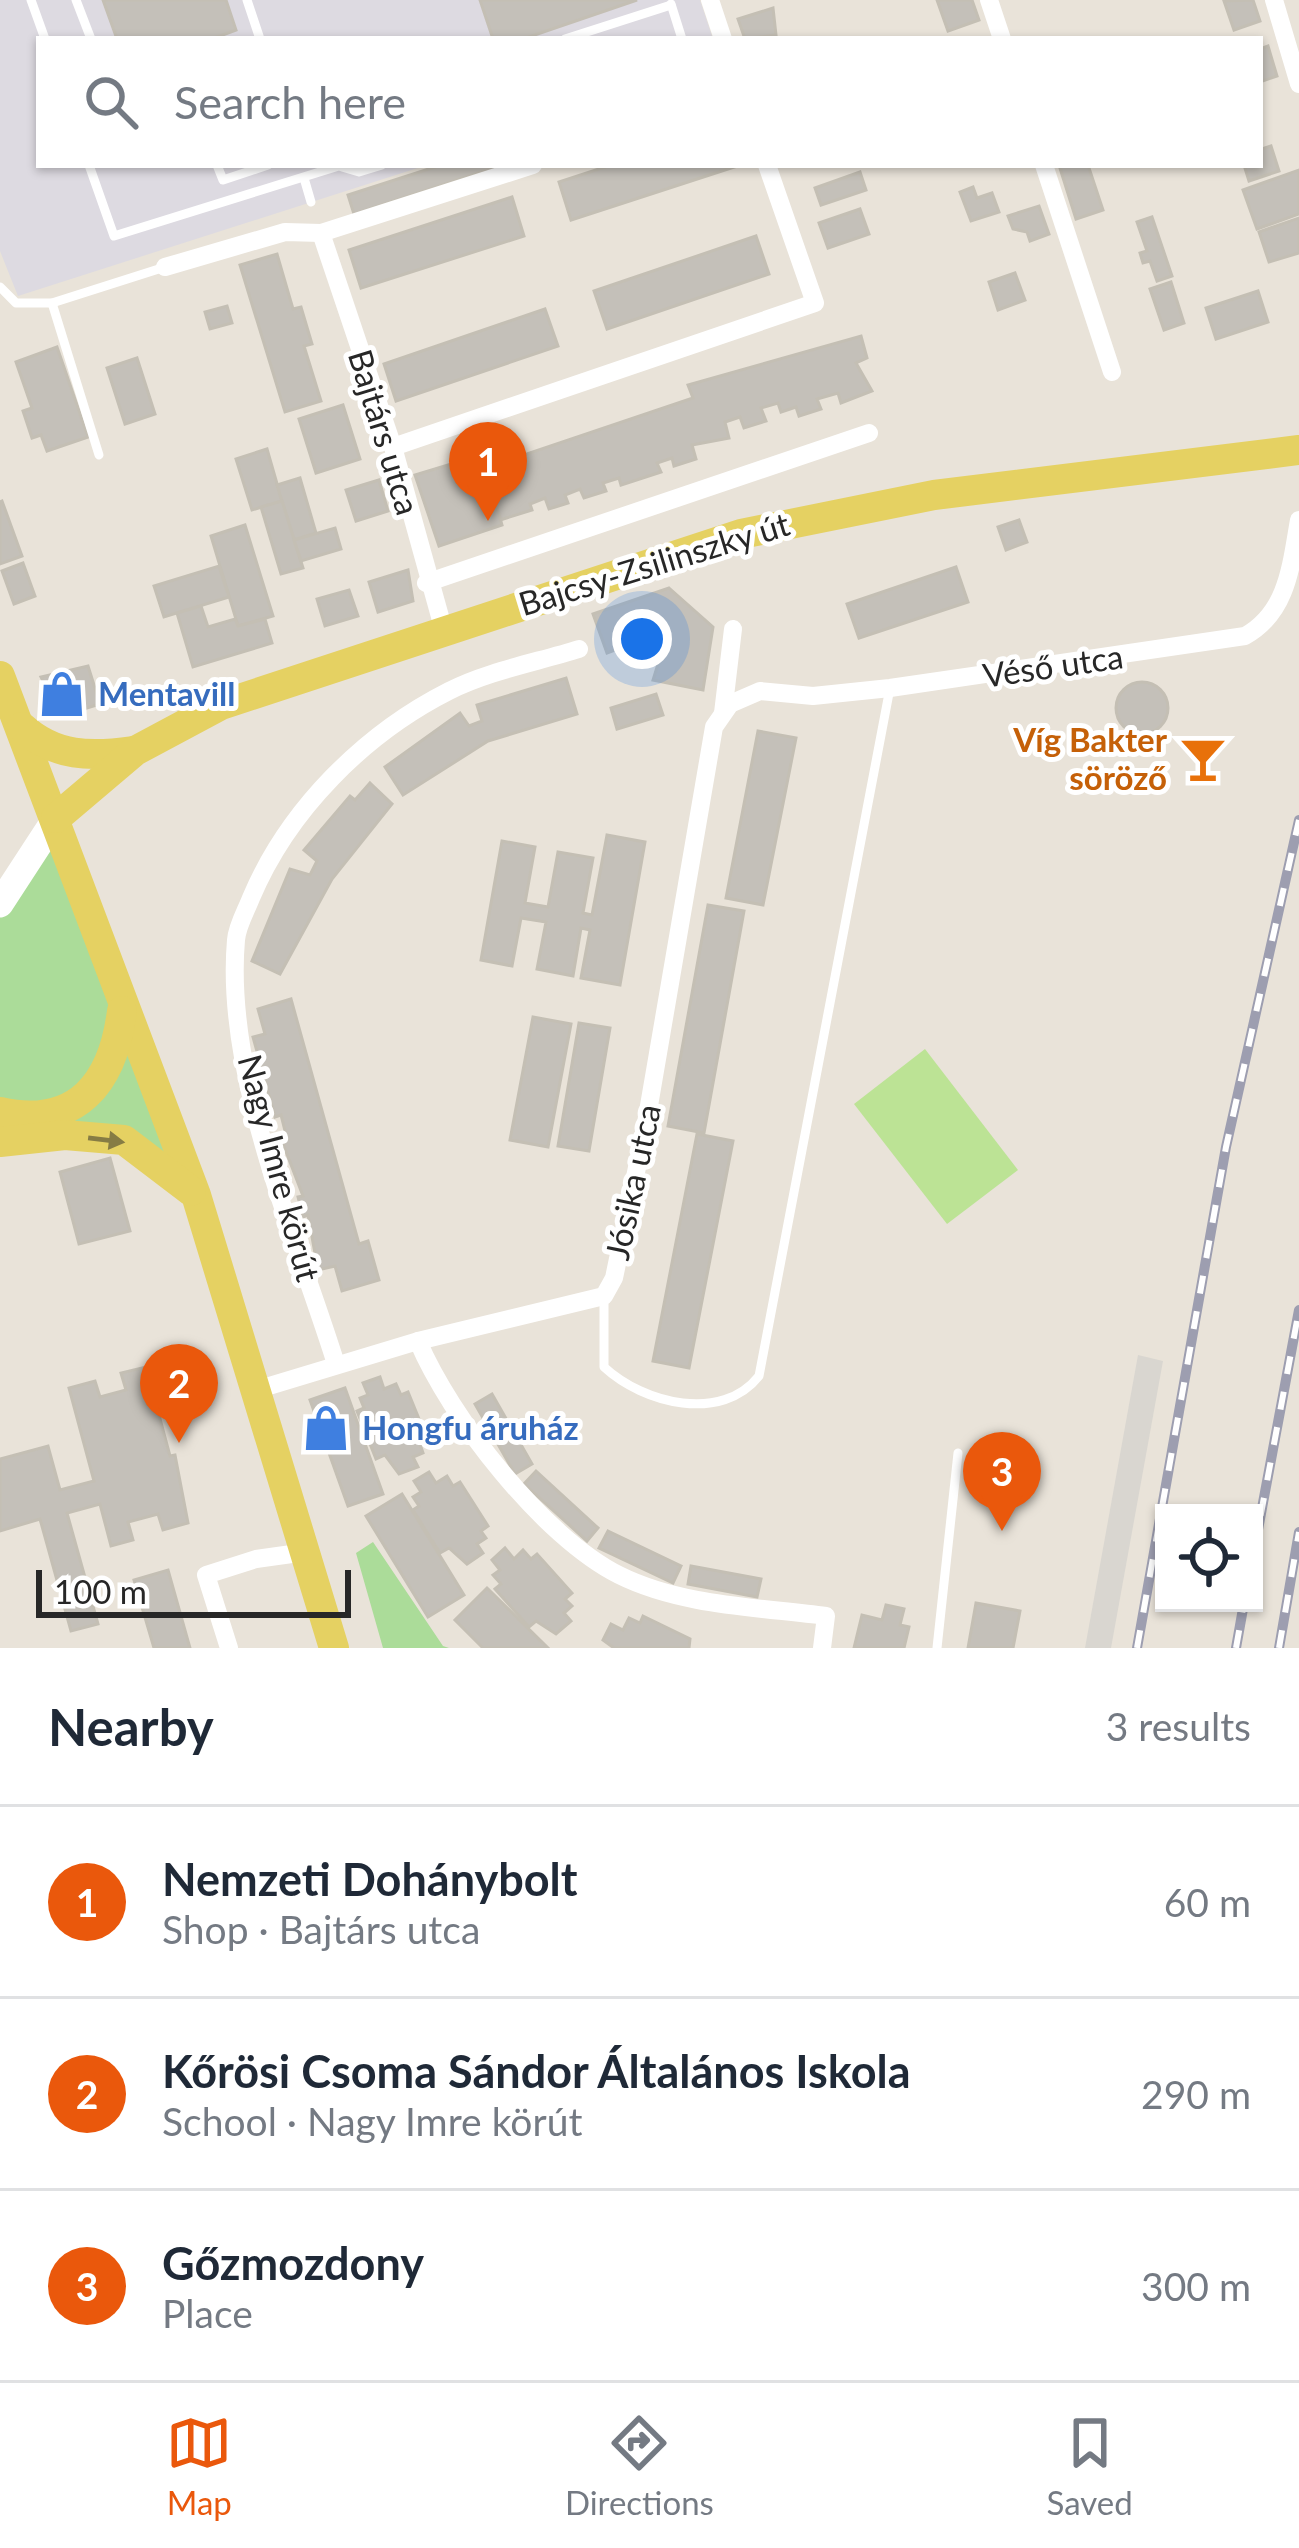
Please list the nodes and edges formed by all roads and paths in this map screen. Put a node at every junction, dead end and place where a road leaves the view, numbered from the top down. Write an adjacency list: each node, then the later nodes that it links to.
1 (31, 0): 8 (lane)
2 (76, 0): 9 (lane)
3 (247, 0): 10 (lane)
4 (710, 0): 13 (street)
5 (989, 0): 14 (street)
6 (1274, 0): 15 (street)
7 (670, 2): 11 (lane); 12 (lane)
8 (43, 36)
9 (90, 36)
10 (259, 36)
11 (574, 36)
12 (681, 36)
13 (722, 36)
14 (1001, 36)
15 (1299, 84)
16 (90, 168): 23 (lane)
17 (218, 168): 18 (lane)
18 (259, 168)
19 (336, 168): 23 (lane)
20 (524, 168): 25 (street)
21 (768, 168): 31 (street)
22 (1045, 168): 29 (street)
23 (304, 178): 24 (lane)
24 (311, 202)
25 (321, 233): 26 (street); 31 (street, Bajtárs utca)
26 (165, 267): 28 (lane)
27 (0, 287): 28 (lane)
28 (52, 303): 33 (lane)
29 (1112, 372)
30 (869, 433): 35 (street)
31 (393, 447): 35 (street, Bajtárs utca)
32 (1299, 450): 37 (main road, Bajcsy-Zsilinszky út)
33 (99, 454)
34 (1299, 520): 40 (street, Véső utca)
35 (426, 583): 37 (street, Bajtárs utca)
36 (733, 628): 41 (street, Jósika utca)
37 (444, 631): 43 (main road, Bajcsy-Zsilinszky út)
38 (579, 649): 52 (street, Nagy Imre körút)
39 (0, 676): 42 (main road)
40 (890, 688): 41 (street, Véső utca); 50 (lane)
41 (726, 709): 50 (street, Jósika utca)
42 (22, 727): 43 (main road); 44 (main road)
43 (135, 751): 44 (main road, Bajcsy-Zsilinszky út)
44 (56, 818): 45 (street); 46 (main road)
45 (0, 904)
46 (123, 1005): 47 (main road); 49 (main road)
47 (0, 1112)
48 (0, 1142): 49 (main road, one-way to 49)
49 (196, 1195): 53 (main road)
50 (604, 1296): 51 (street, Jósika utca)
51 (418, 1341): 52 (street, Jósika utca); 58 (street)
52 (336, 1364): 53 (street, Jósika utca)
53 (256, 1390): 55 (main road)
54 (958, 1454): 59 (lane)
55 (306, 1552): 56 (street); 57 (main road)
56 (229, 1648)
57 (334, 1648)
58 (822, 1648)
59 (938, 1648)

